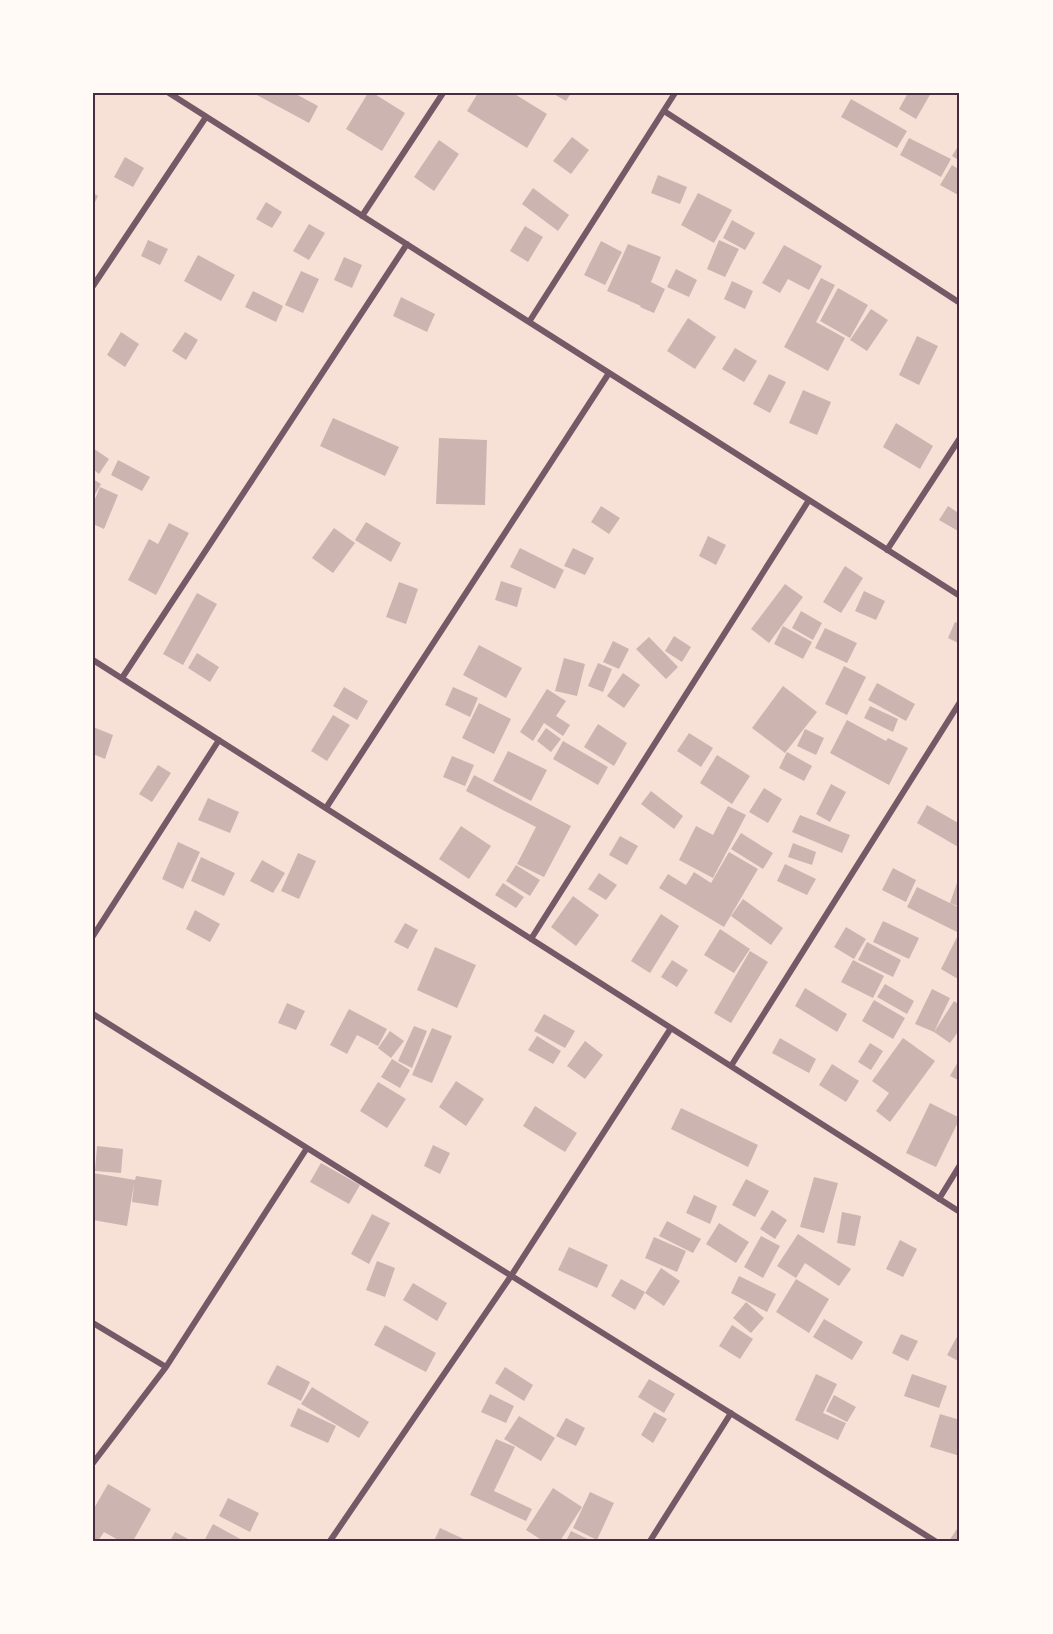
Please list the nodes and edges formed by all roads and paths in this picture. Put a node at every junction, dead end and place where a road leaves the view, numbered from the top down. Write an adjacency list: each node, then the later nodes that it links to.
1 (169, 93): 5 (street)
2 (443, 93): 6 (street)
3 (675, 93): 4 (street)
4 (664, 111): 9 (street); 10 (street)
5 (206, 117): 6 (street); 8 (street)
6 (362, 216): 7 (street)
7 (406, 244): 10 (street); 17 (street)
8 (93, 286)
9 (960, 303)
10 (529, 322): 11 (street)
11 (609, 373): 13 (street); 20 (street)
12 (960, 438): 14 (street)
13 (809, 500): 14 (street); 22 (street)
14 (887, 550): 15 (street)
15 (960, 596)
16 (93, 660): 17 (street)
17 (122, 678): 19 (street)
18 (960, 702): 25 (street)
19 (219, 740): 20 (street); 21 (street)
20 (326, 808): 22 (street)
21 (93, 936)
22 (531, 939): 24 (street)
23 (93, 1014): 26 (street)
24 (671, 1028): 25 (street); 30 (street)
25 (731, 1066): 28 (street)
26 (307, 1148): 30 (street); 32 (street)
27 (960, 1165): 28 (street)
28 (939, 1199): 29 (street)
29 (960, 1212)
30 (511, 1276): 33 (street); 35 (street)
31 (93, 1323): 32 (street)
32 (166, 1367): 34 (street)
33 (731, 1413): 36 (street); 37 (street)
34 (93, 1463)
35 (330, 1541)
36 (650, 1541)
37 (934, 1541)

